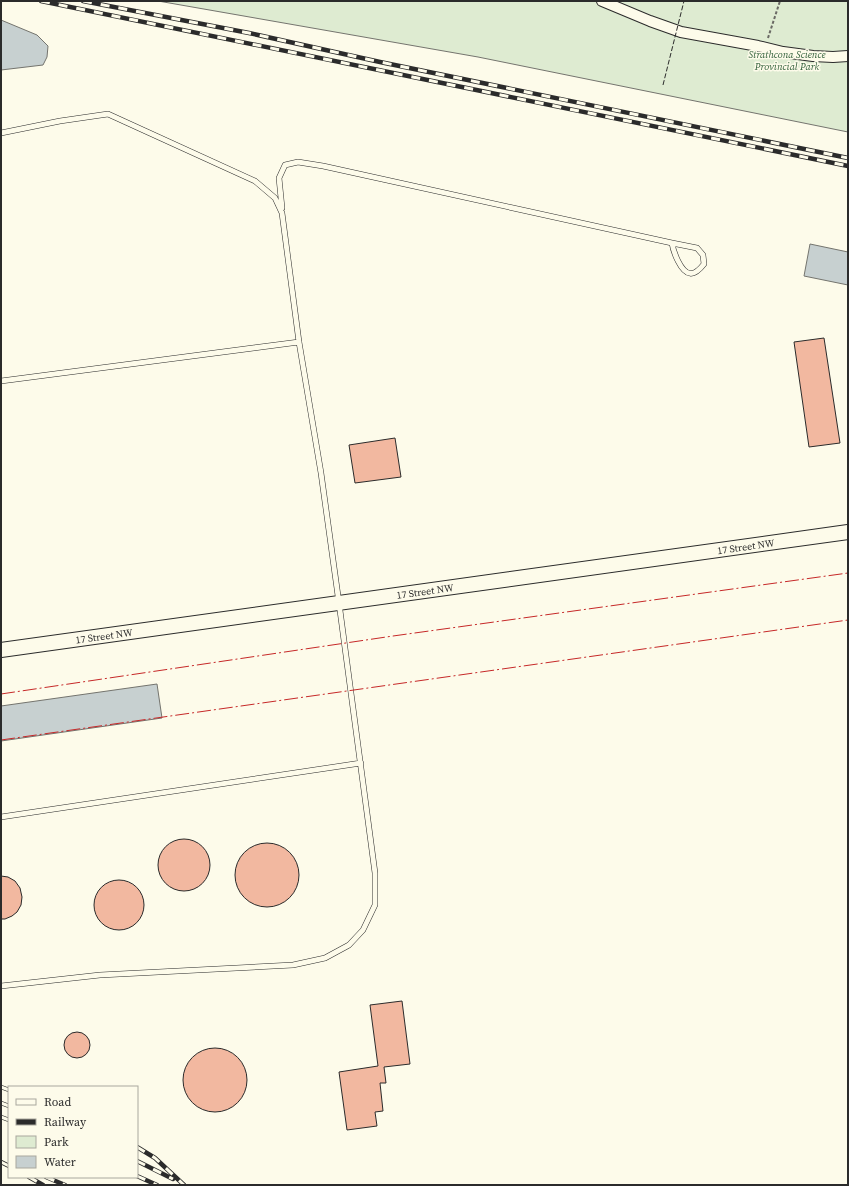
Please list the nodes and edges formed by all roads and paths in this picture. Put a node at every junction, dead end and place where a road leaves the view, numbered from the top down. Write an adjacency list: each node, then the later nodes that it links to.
1 (602, 1): 3 (street)
2 (780, 1): 3 (path)
3 (766, 48): 4 (street)
4 (848, 56)
5 (1, 133): 6 (lane)
6 (282, 213): 7 (lane); 8 (lane)
7 (672, 243): 7 (lane)
8 (299, 342): 9 (lane); 11 (lane)
9 (1, 381)
10 (848, 532): 11 (main road, 17 Street NW)
11 (340, 603): 12 (main road, 17 Street NW); 13 (lane)
12 (1, 650)
13 (361, 763): 14 (lane); 15 (lane)
14 (1, 817)
15 (1, 986)

